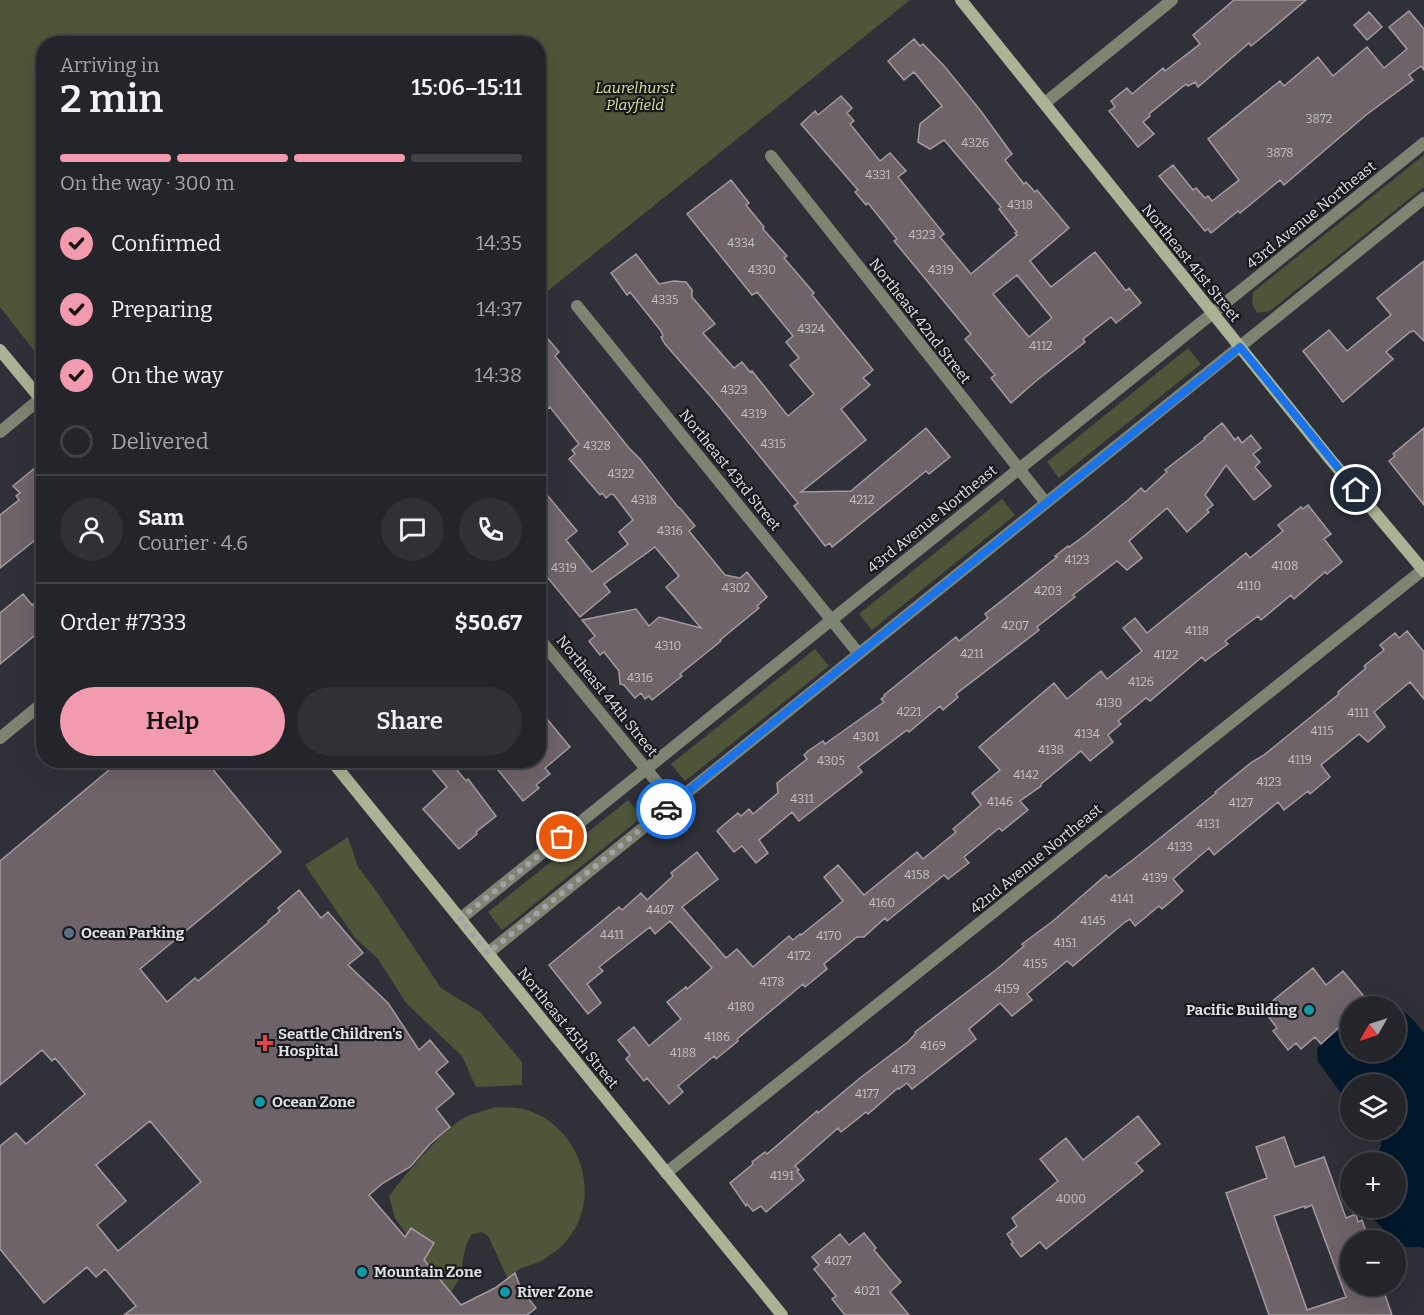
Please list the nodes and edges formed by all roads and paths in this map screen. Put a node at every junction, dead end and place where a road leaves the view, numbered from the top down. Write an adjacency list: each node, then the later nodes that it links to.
1 (961, 0): 3 (street, Northeast 41st Street)
2 (1172, 0): 3 (street)
3 (1044, 103): 8 (street, Northeast 41st Street)
4 (1424, 143): 8 (street, 43rd Avenue Northeast)
5 (771, 156): 14 (street, Northeast 42nd Street)
6 (1424, 198): 9 (street)
7 (577, 306): 17 (street, Northeast 43rd Street)
8 (1213, 313): 9 (street, Northeast 41st Street); 14 (street, 43rd Avenue Northeast)
9 (1240, 347): 15 (street); 16 (street, Northeast 41st Street)
10 (0, 350): 11 (street)
11 (36, 394)
12 (36, 405): 13 (street)
13 (0, 432)
14 (1018, 469): 15 (street, Northeast 42nd Street); 17 (street, 43rd Avenue Northeast)
15 (1046, 503): 19 (street)
16 (1424, 570): 27 (street, 42nd Avenue Northeast)
17 (832, 619): 19 (street, Northeast 43rd Street); 23 (street, 43rd Avenue Northeast)
18 (546, 647): 23 (street, Northeast 44th Street)
19 (859, 654): 24 (street)
20 (36, 709): 21 (street)
21 (0, 738)
22 (337, 768): 25 (street, Northeast 45th Street)
23 (647, 768): 24 (street, Northeast 44th Street); 25 (street, 43rd Avenue Northeast)
24 (674, 803): 26 (street)
25 (460, 919): 26 (street, Northeast 45th Street)
26 (488, 953): 27 (street, Northeast 45th Street)
27 (666, 1173): 28 (street, Northeast 45th Street)
28 (782, 1315)

